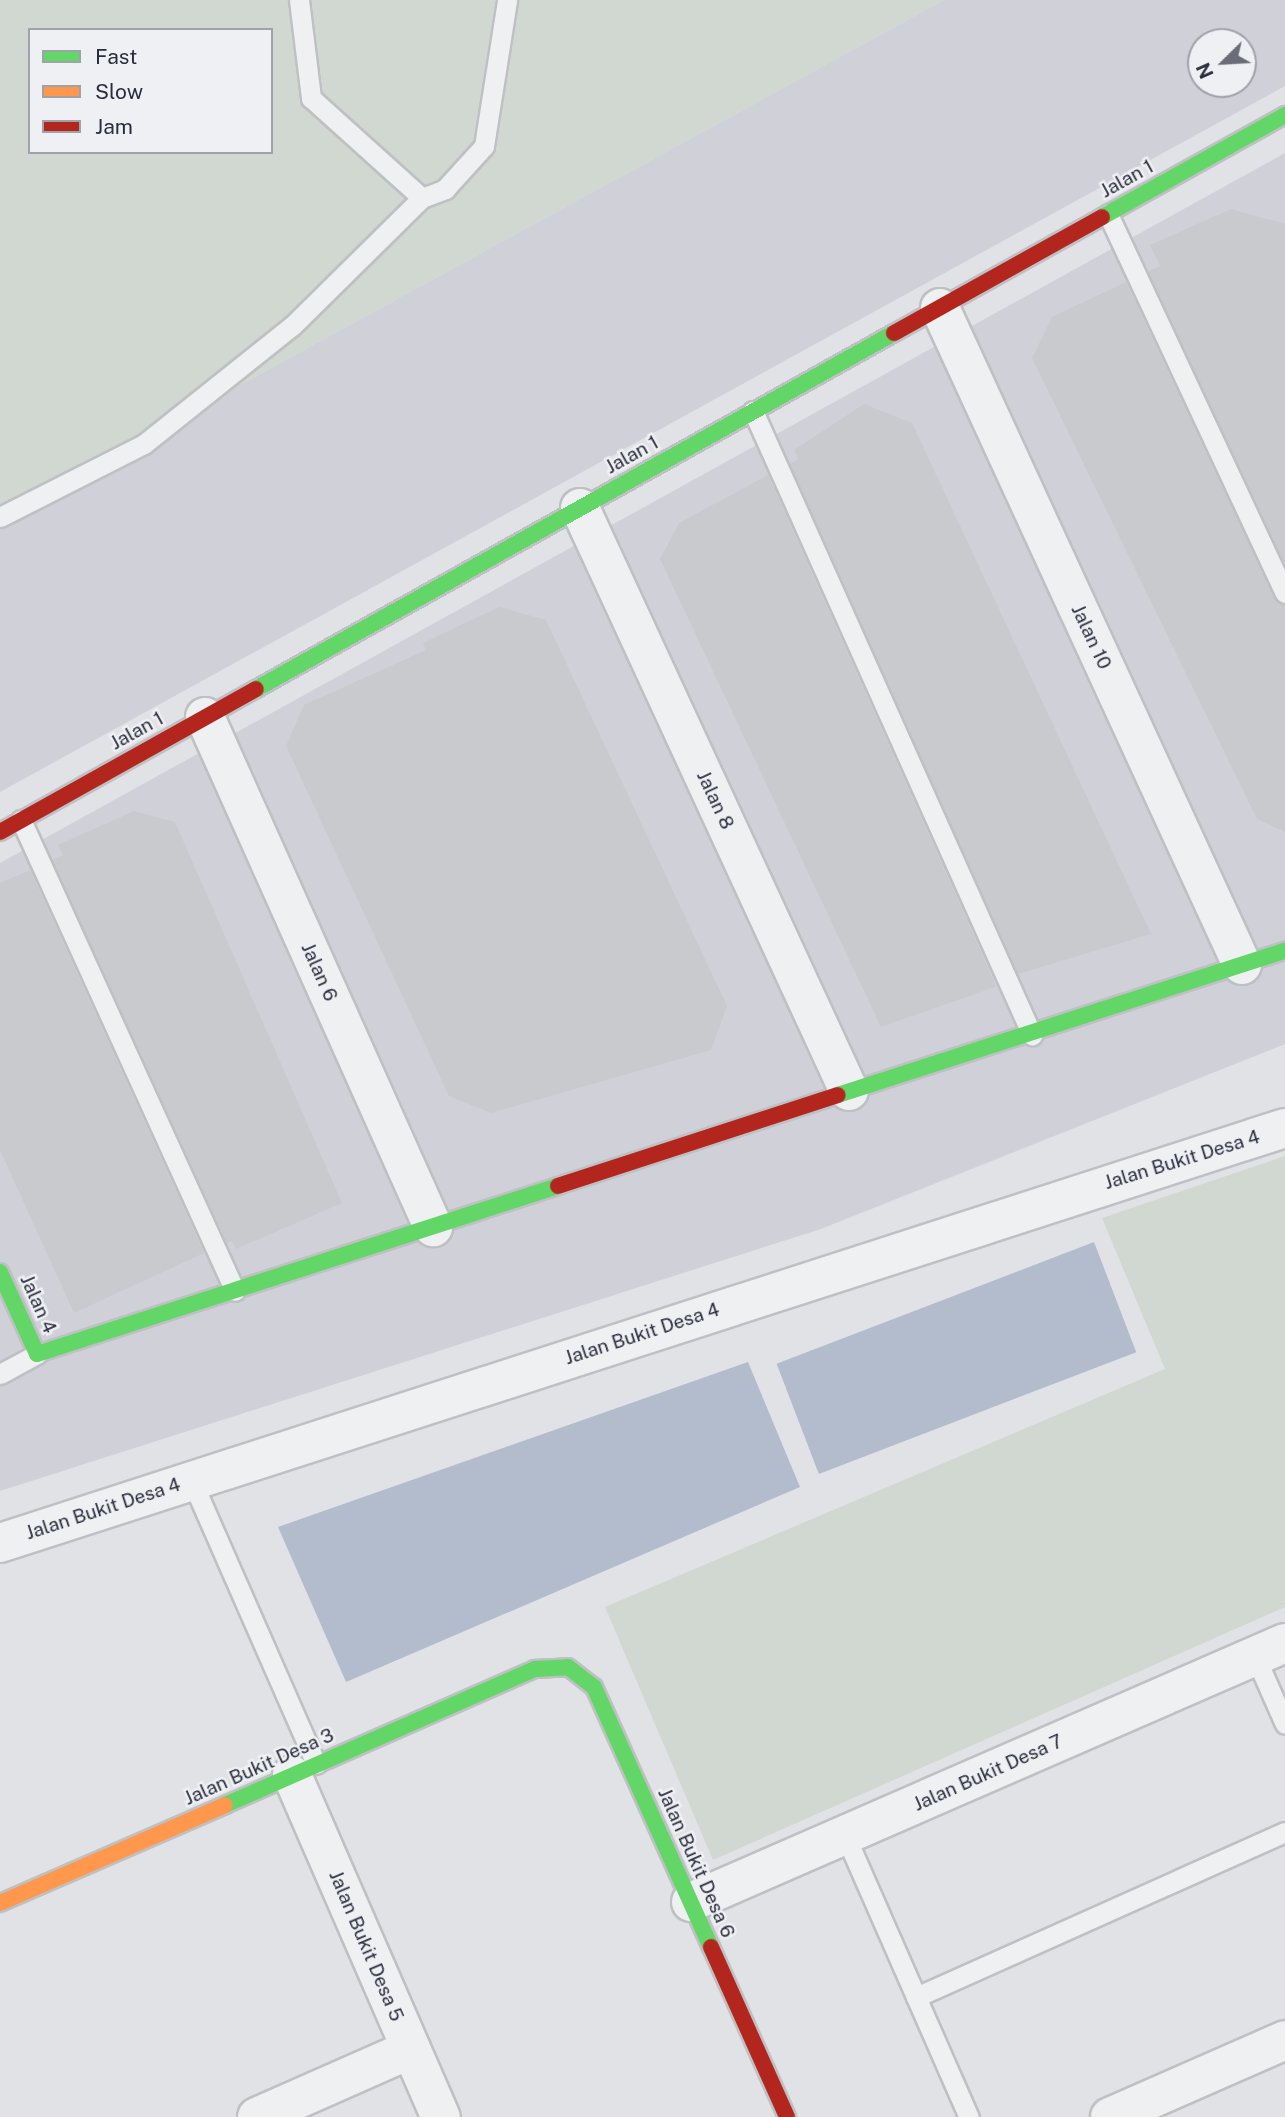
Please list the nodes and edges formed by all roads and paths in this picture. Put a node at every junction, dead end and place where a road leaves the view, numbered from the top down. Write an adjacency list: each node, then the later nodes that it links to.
1 (299, 0): 4 (lane)
2 (507, 0): 4 (lane)
3 (1285, 115): 5 (street, Jalan 1)
4 (422, 198): 9 (lane)
5 (1108, 214): 6 (street, Jalan 1); 10 (lane)
6 (940, 308): 7 (street, Jalan 1); 15 (street, Jalan 10)
7 (753, 411): 8 (street, Jalan 1); 16 (lane)
8 (580, 508): 11 (street, Jalan 1); 17 (street, Jalan 8)
9 (0, 517)
10 (1285, 593)
11 (205, 717): 12 (street, Jalan 1); 19 (street, Jalan 6)
12 (21, 820): 13 (street, Jalan 1); 21 (lane)
13 (0, 832)
14 (1285, 951): 15 (street)
15 (1242, 965): 16 (street)
16 (1032, 1035): 17 (street)
17 (849, 1091): 19 (street)
18 (1285, 1128): 24 (street, Jalan Bukit Desa 4)
19 (433, 1227): 21 (street)
20 (0, 1272): 22 (street, Jalan 4)
21 (235, 1291): 22 (street)
22 (37, 1354): 23 (lane)
23 (0, 1374)
24 (191, 1479): 25 (street, Jalan Bukit Desa 4); 29 (lane)
25 (0, 1543)
26 (1270, 1649): 28 (lane); 31 (street, Jalan Bukit Desa 7)
27 (535, 1669): 29 (street, Jalan Bukit Desa 3); 32 (street, Jalan Bukit Desa 6)
28 (1285, 1724)
29 (304, 1770): 33 (street, Jalan Bukit Desa 3); 36 (street, Jalan Bukit Desa 5)
30 (1285, 1832): 34 (lane)
31 (845, 1835): 32 (street, Jalan Bukit Desa 7); 34 (lane)
32 (691, 1902): 39 (street, Jalan Bukit Desa 6)
33 (0, 1903)
34 (916, 1997): 40 (lane)
35 (1285, 2040): 41 (street)
36 (411, 2049): 37 (street); 38 (street, Jalan Bukit Desa 5)
37 (257, 2117)
38 (441, 2117)
39 (787, 2117)
40 (969, 2117)
41 (1110, 2117)

